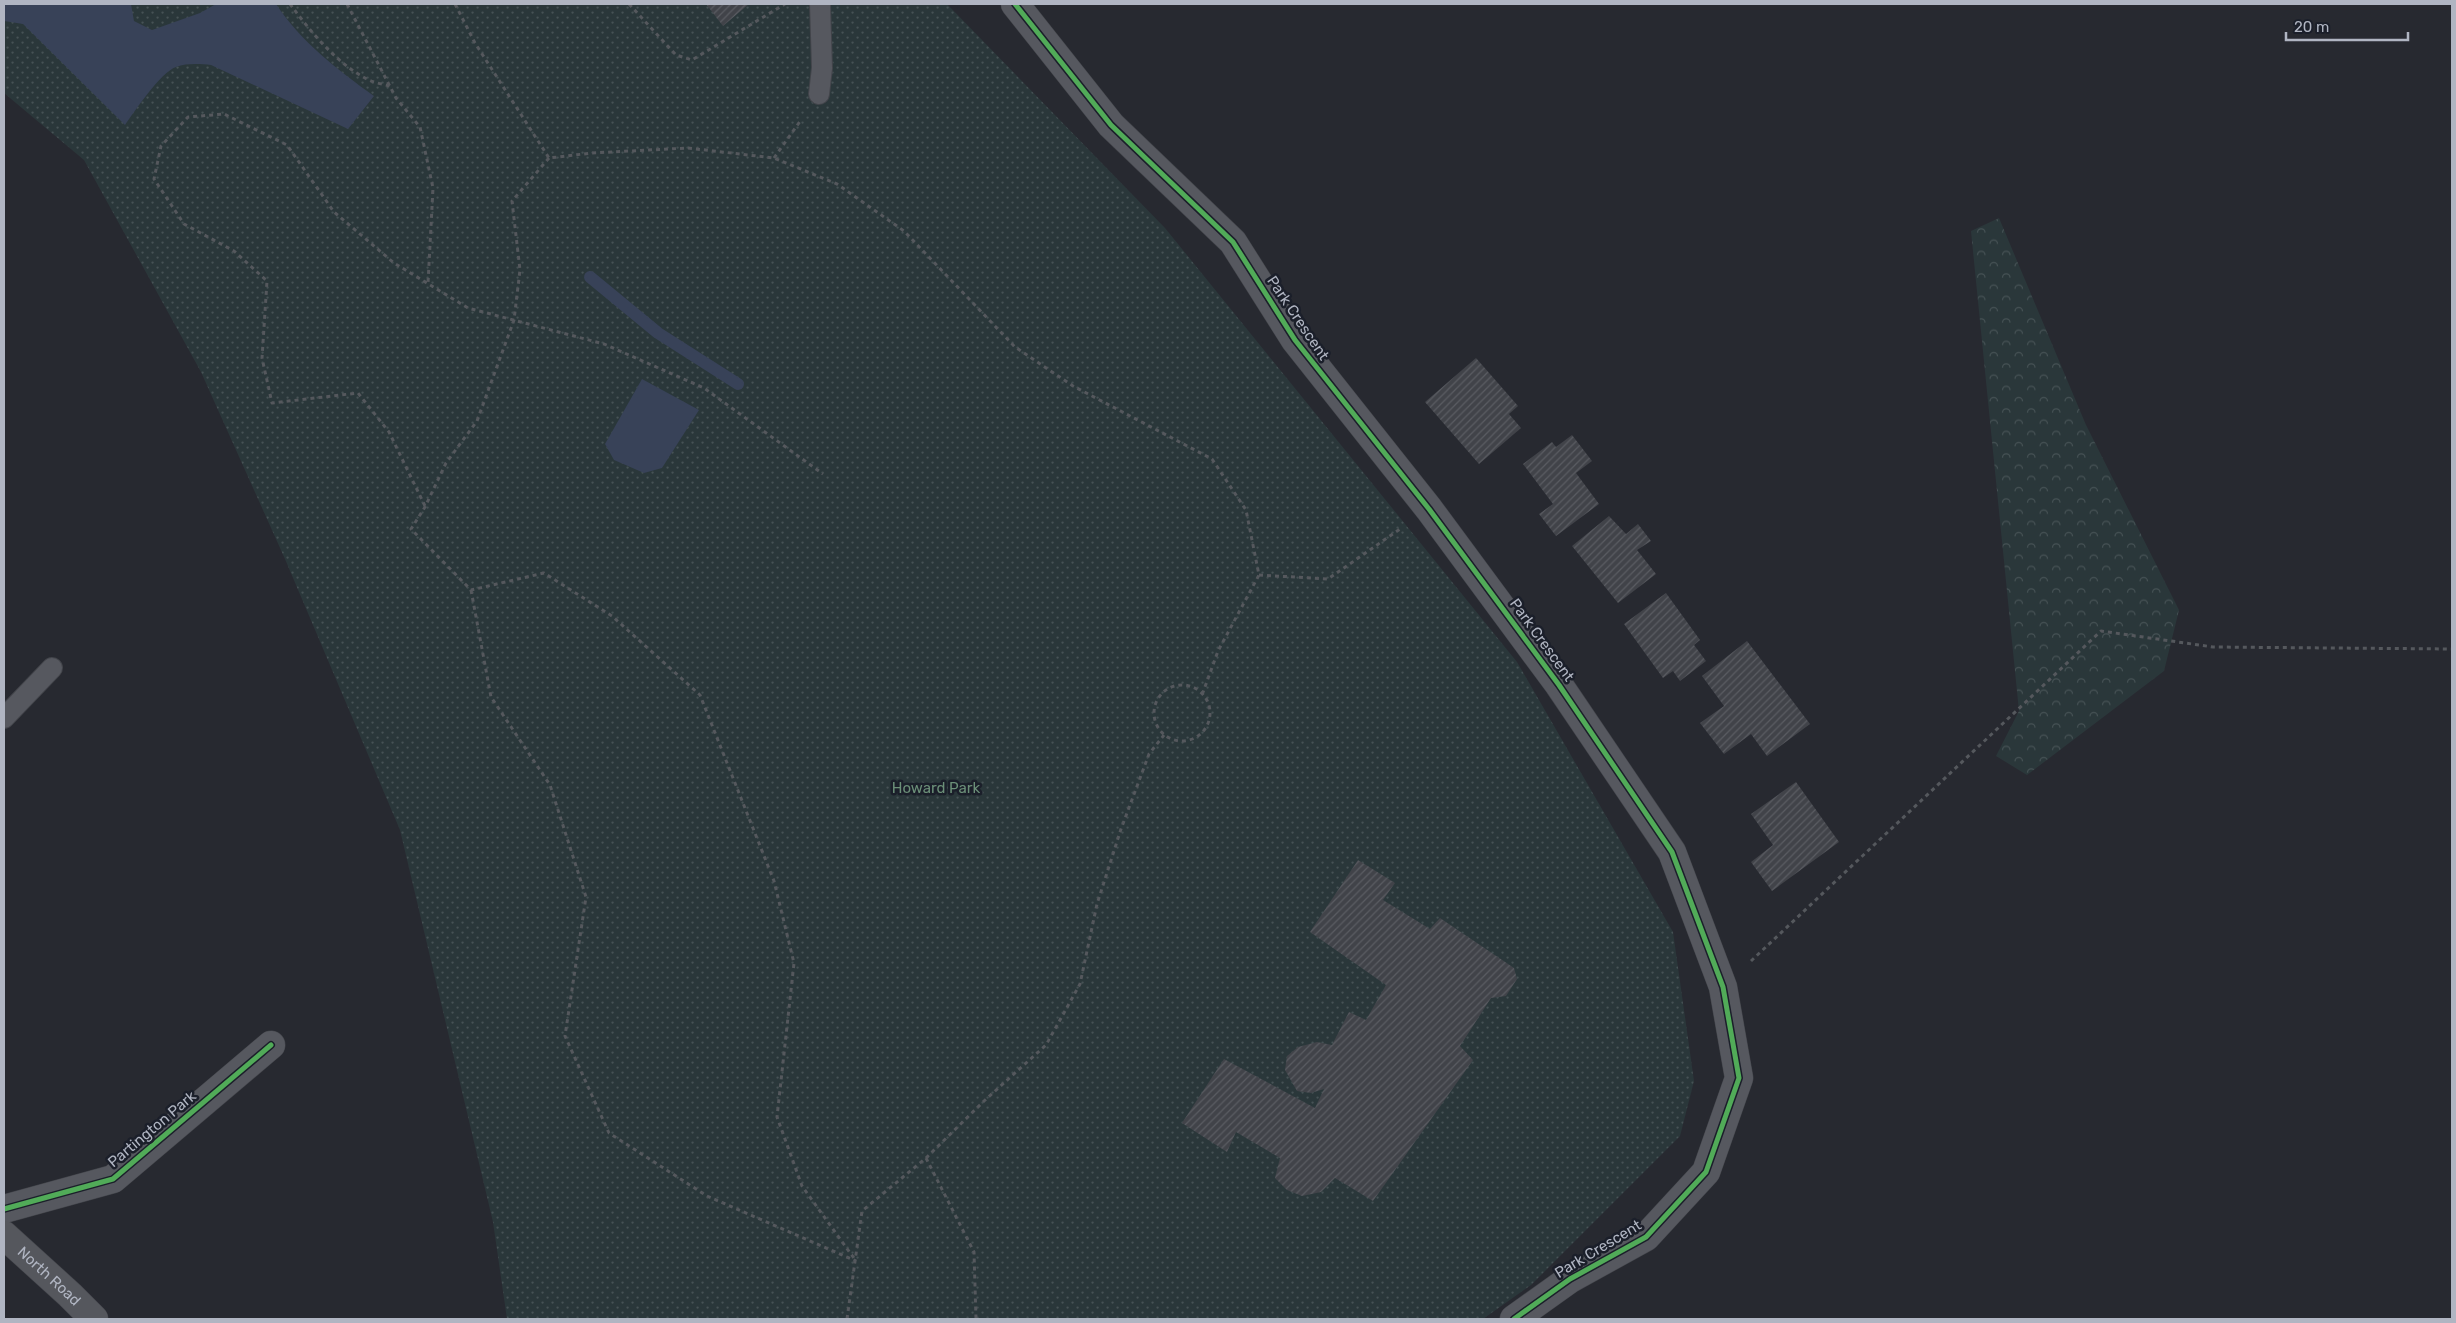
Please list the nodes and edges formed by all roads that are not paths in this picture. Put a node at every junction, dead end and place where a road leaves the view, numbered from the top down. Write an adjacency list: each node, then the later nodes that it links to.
1 (820, 4): 3 (lane)
2 (1015, 4): 10 (street, Park Crescent)
3 (819, 94)
4 (52, 668): 5 (lane)
5 (4, 718)
6 (271, 1045): 7 (street, Partington Park)
7 (4, 1209)
8 (4, 1235): 9 (street, North Road)
9 (94, 1319)
10 (1514, 1319)

